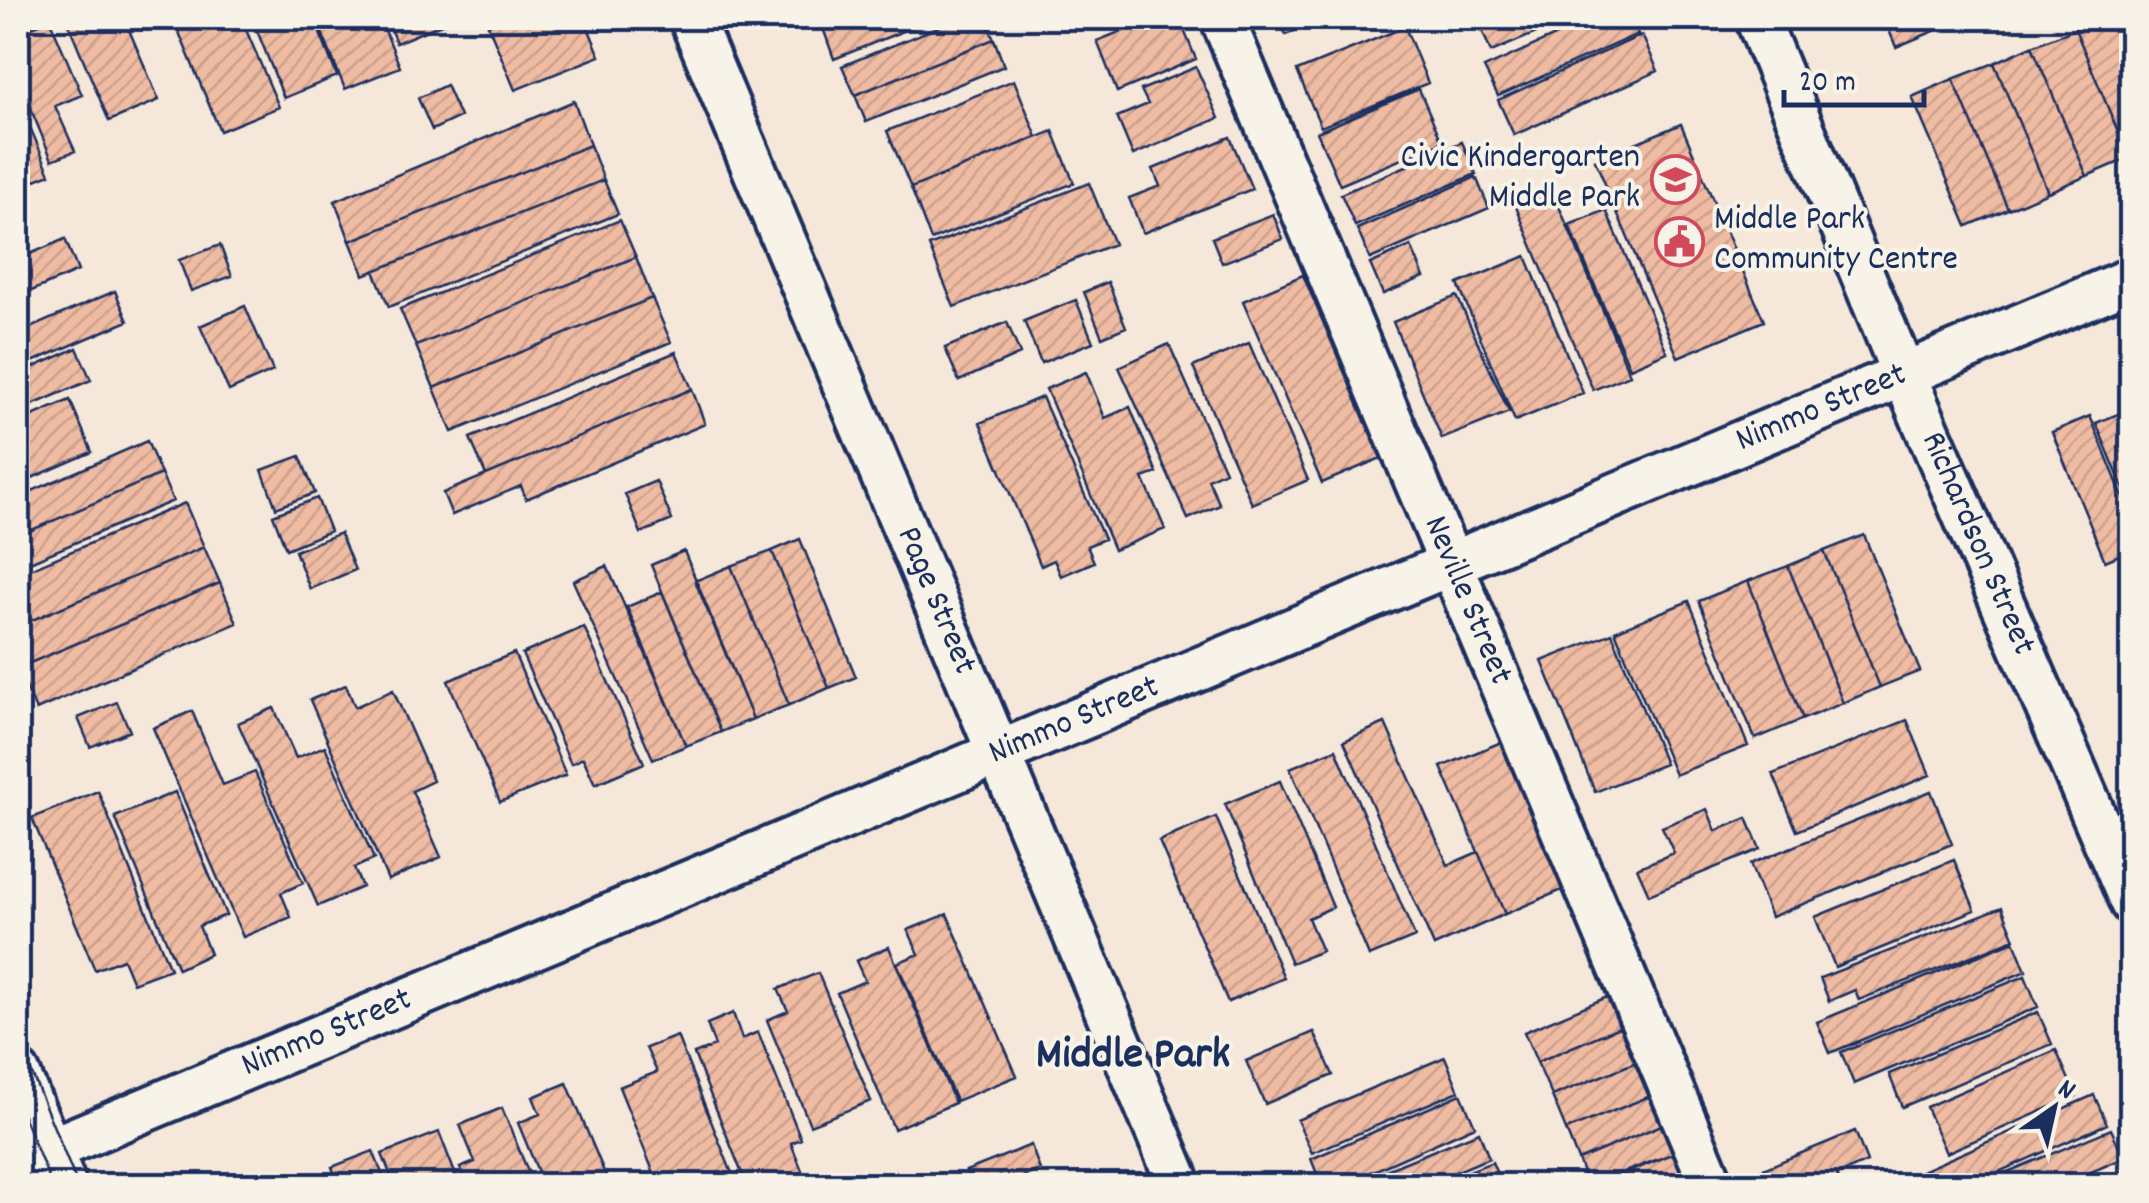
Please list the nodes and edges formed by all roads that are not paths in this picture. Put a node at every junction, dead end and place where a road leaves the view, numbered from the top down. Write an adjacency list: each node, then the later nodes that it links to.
1 (691, 18): 7 (street, Page Street)
2 (1222, 18): 6 (street, Neville Street)
3 (1758, 18): 5 (street, Richardson Street)
4 (2132, 279): 5 (street, Nimmo Street)
5 (1903, 373): 6 (street, Nimmo Street); 8 (street, Richardson Street)
6 (1451, 564): 7 (street, Nimmo Street); 12 (street, Neville Street)
7 (998, 752): 10 (street, Nimmo Street); 11 (street, Page Street)
8 (2132, 904)
9 (18, 1073): 10 (street)
10 (44, 1166)
11 (1180, 1186)
12 (1712, 1186)

